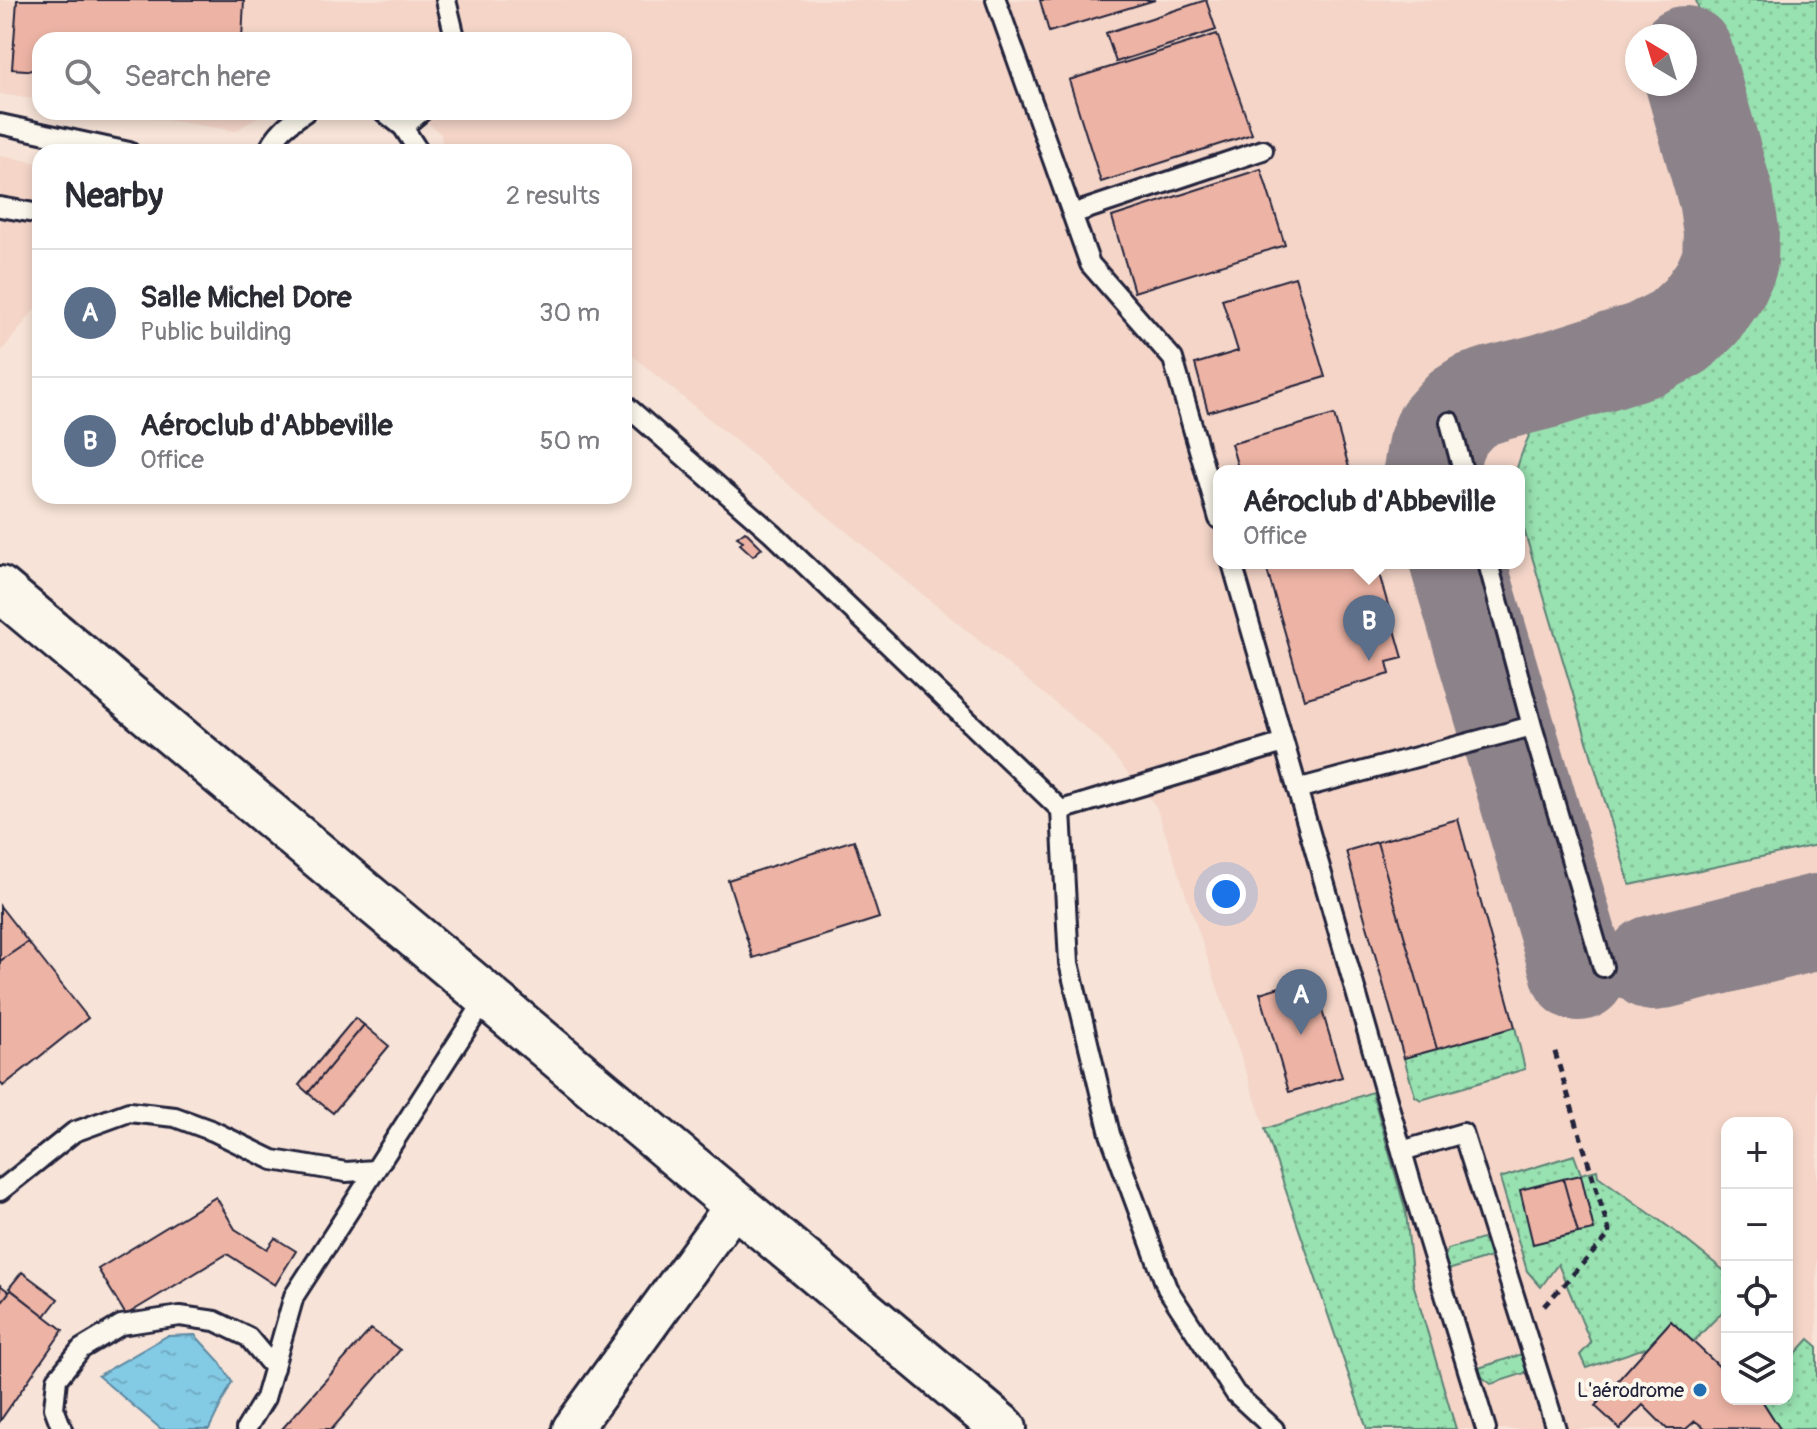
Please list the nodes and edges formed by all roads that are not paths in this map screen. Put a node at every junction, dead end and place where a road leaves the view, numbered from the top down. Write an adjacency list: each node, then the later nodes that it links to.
1 (446, 0): 3 (lane)
2 (996, 0): 15 (lane)
3 (454, 32)
4 (294, 120): 10 (lane)
5 (394, 120): 8 (lane)
6 (411, 120): 8 (lane)
7 (0, 124): 9 (lane)
8 (403, 127): 11 (lane)
9 (92, 144)
10 (271, 144)
11 (414, 144)
12 (1263, 150): 15 (lane)
13 (0, 207): 14 (lane)
14 (32, 213)
15 (1072, 214): 19 (lane)
16 (632, 411): 26 (lane)
17 (1450, 422): 18 (lane)
18 (1461, 465)
19 (1213, 498)
20 (1234, 569): 24 (lane)
21 (1490, 569): 23 (lane)
22 (0, 589): 28 (main road)
23 (1532, 726): 25 (lane); 27 (lane)
24 (1284, 743): 25 (lane); 26 (lane)
25 (1297, 789): 29 (lane)
26 (1061, 810): 38 (lane)
27 (1603, 967)
28 (487, 997): 30 (lane); 32 (main road)
29 (1402, 1151): 39 (lane); 40 (lane)
30 (375, 1170): 31 (lane); 33 (lane)
31 (0, 1191)
32 (735, 1205): 36 (street); 37 (main road)
33 (274, 1368): 34 (lane); 35 (lane)
34 (62, 1429)
35 (246, 1429)
36 (572, 1429)
37 (1004, 1429)
38 (1274, 1429)
39 (1486, 1429)
40 (1556, 1429)

